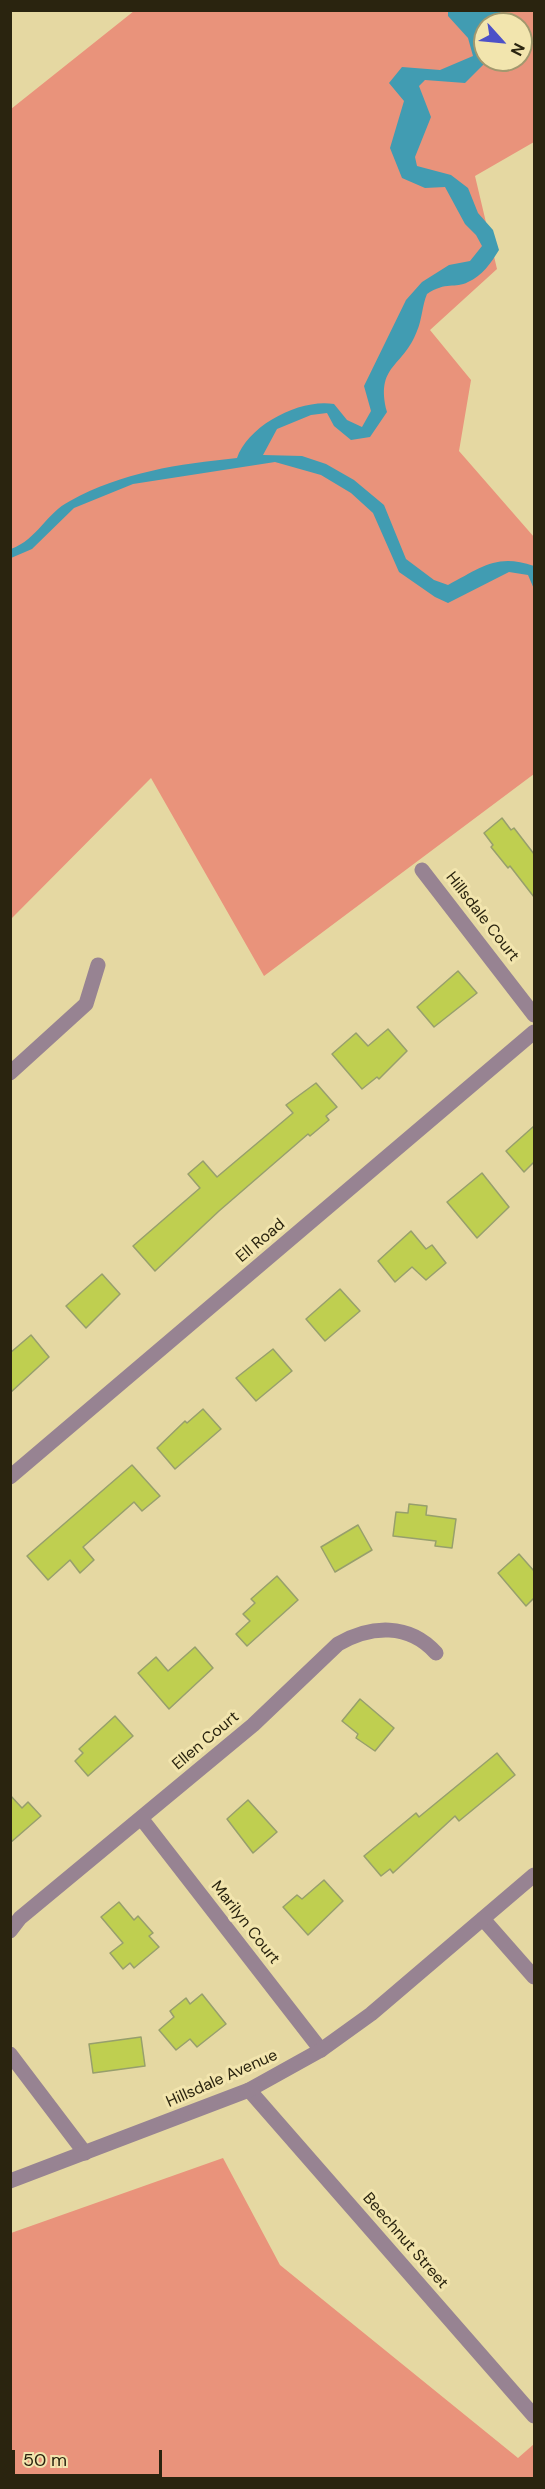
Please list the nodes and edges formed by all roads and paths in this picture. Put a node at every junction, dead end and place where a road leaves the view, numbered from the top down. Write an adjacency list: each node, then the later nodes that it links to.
1 (422, 870): 3 (street, Hillsdale Court)
2 (98, 965): 5 (street)
3 (534, 1015)
4 (534, 1032): 6 (street, Ell Road)
5 (10, 1073)
6 (10, 1478)
7 (436, 1653): 8 (street, Ellen Court)
8 (141, 1818): 11 (street, Ellen Court); 13 (street, Marilyn Court)
9 (534, 1875): 10 (street, Hillsdale Avenue)
10 (483, 1918): 12 (street); 13 (street, Hillsdale Avenue)
11 (10, 1931)
12 (534, 1977)
13 (321, 2050): 15 (street, Hillsdale Avenue)
14 (10, 2054): 16 (street)
15 (249, 2090): 16 (street, Hillsdale Avenue); 18 (street, Beechnut Street)
16 (85, 2153): 17 (street, Hillsdale Avenue)
17 (10, 2181)
18 (534, 2416)

